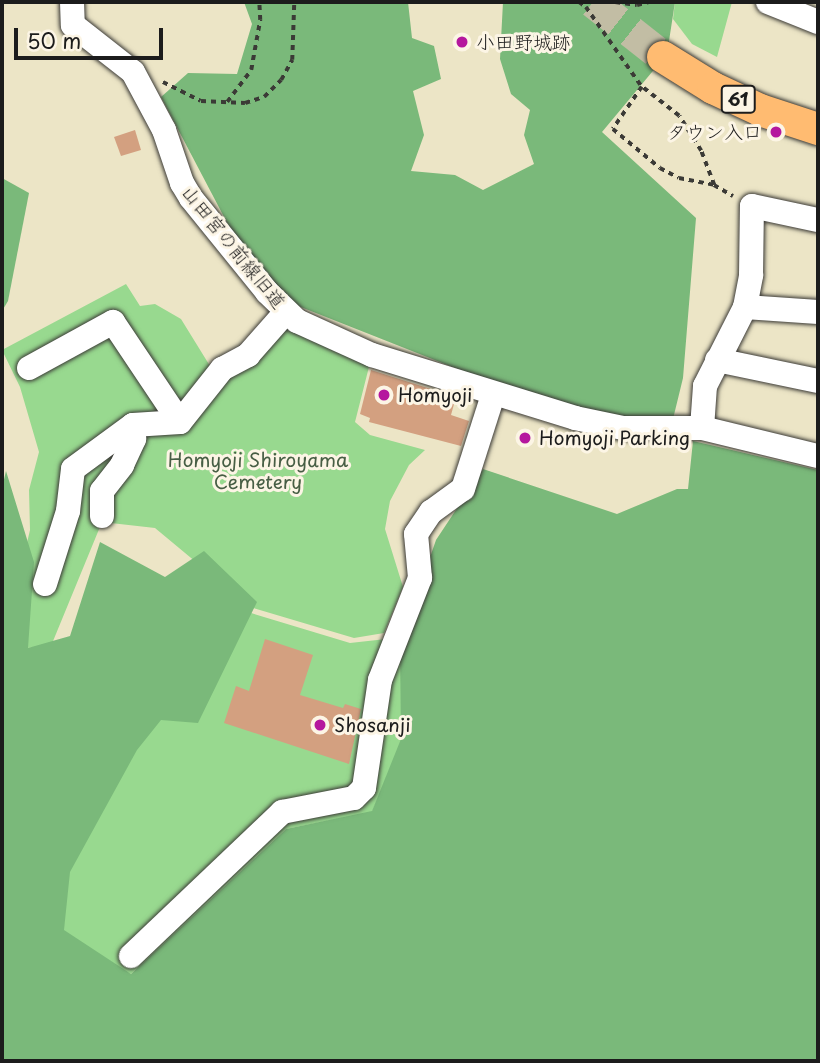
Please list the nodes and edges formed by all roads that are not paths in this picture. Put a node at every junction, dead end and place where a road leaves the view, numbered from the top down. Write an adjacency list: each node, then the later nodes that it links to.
1 (72, 2): 9 (street, 山田宮の前線旧道)
2 (768, 2): 3 (street)
3 (818, 22)
4 (663, 57): 5 (main road, 61)
5 (818, 129)
6 (818, 220): 7 (street)
7 (745, 307): 8 (street); 10 (street)
8 (818, 312)
9 (285, 313): 13 (street, 山田宮の前線旧道); 14 (street)
10 (717, 360): 12 (street); 16 (street)
11 (29, 368): 14 (street)
12 (818, 381)
13 (493, 395): 16 (street, 山田宮の前線旧道); 20 (street)
14 (180, 422): 15 (street)
15 (133, 425): 18 (street); 19 (street)
16 (702, 428): 17 (street, 山田宮の前線旧道)
17 (818, 456)
18 (102, 516)
19 (45, 584)
20 (131, 956)

